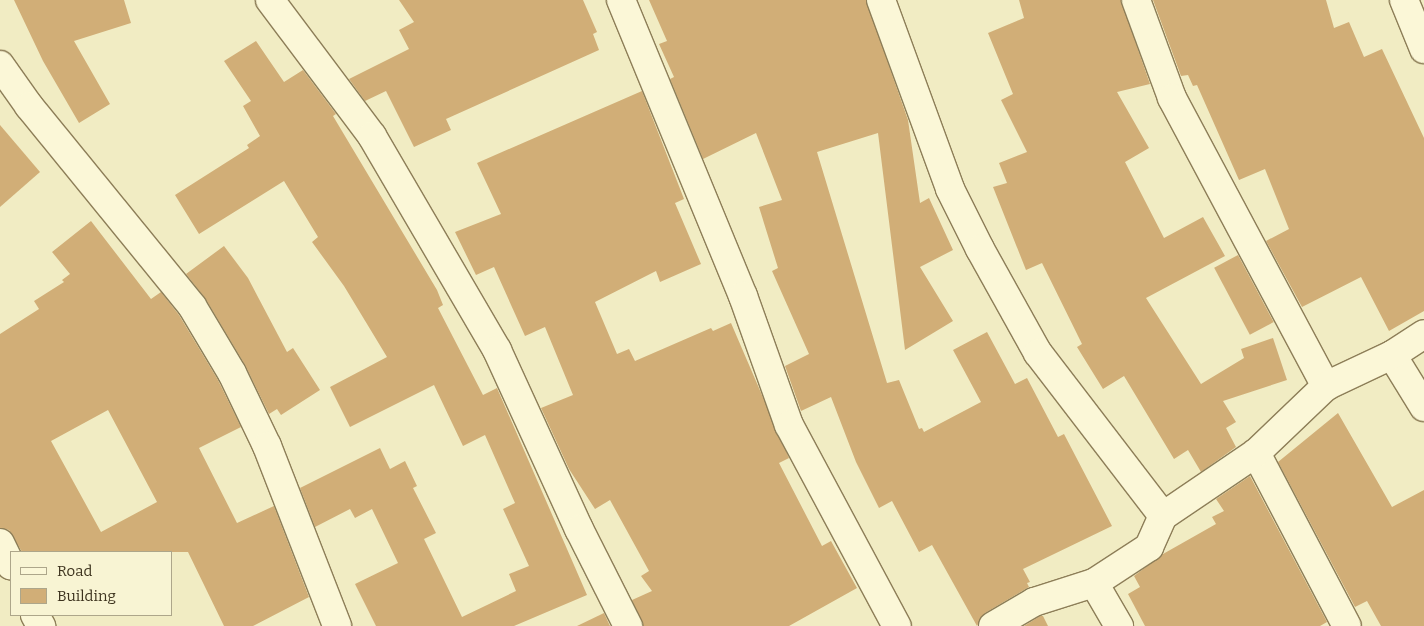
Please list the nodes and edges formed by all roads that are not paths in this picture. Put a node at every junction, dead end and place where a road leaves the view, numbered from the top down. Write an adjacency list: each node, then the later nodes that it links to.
1 (270, 0): 18 (street)
2 (621, 0): 19 (street)
3 (881, 0): 13 (street)
4 (1136, 0): 10 (street)
5 (1404, 0): 6 (street)
6 (1424, 49)
7 (0, 65): 17 (street)
8 (1424, 334): 9 (street)
9 (1392, 355): 10 (street); 11 (street)
10 (1326, 386): 12 (street)
11 (1424, 407)
12 (1256, 453): 13 (street); 22 (street)
13 (1163, 516): 16 (street)
14 (0, 543): 15 (street)
15 (10, 564)
16 (1094, 583): 20 (street); 21 (street)
17 (337, 626)
18 (628, 626)
19 (897, 626)
20 (993, 626)
21 (1119, 626)
22 (1347, 626)

